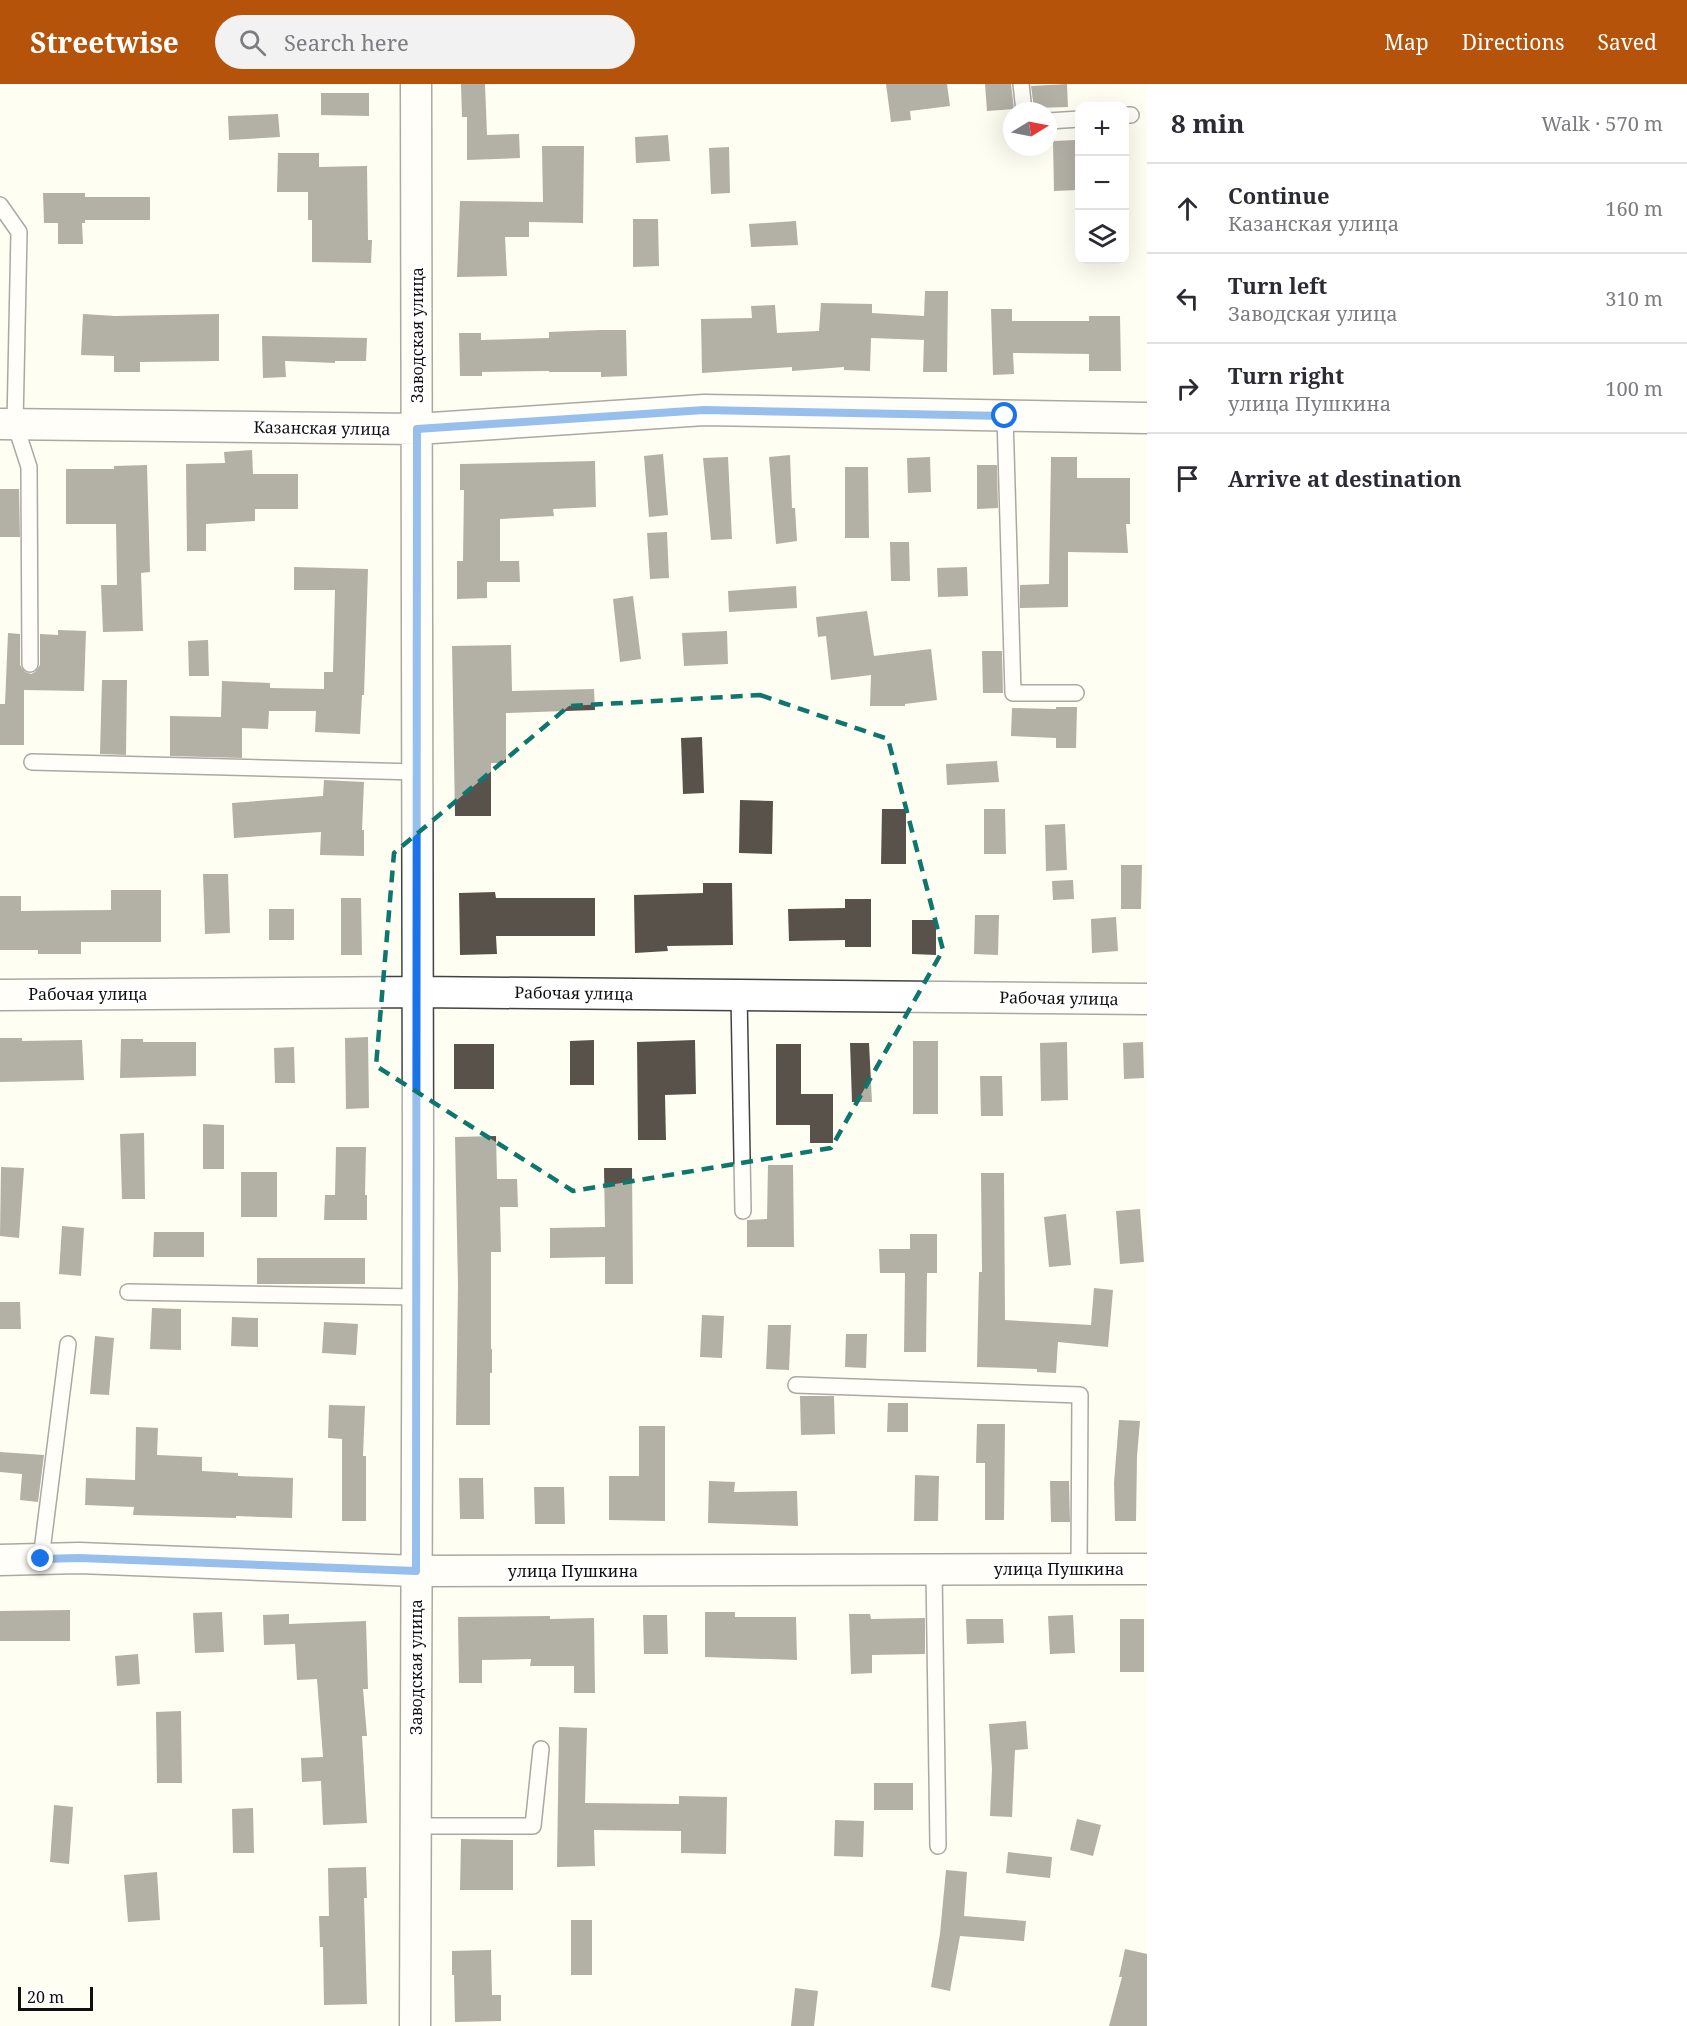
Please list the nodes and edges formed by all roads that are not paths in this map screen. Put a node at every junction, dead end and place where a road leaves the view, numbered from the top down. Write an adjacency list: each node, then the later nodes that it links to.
1 (416, 84): 10 (street, Заводская улица)
2 (1021, 84): 3 (lane)
3 (1023, 102)
4 (1075, 119): 5 (lane)
5 (1057, 120)
6 (0, 205): 9 (lane)
7 (1005, 416): 8 (street, Казанская улица); 10 (street, Казанская улица); 12 (lane)
8 (1147, 418)
9 (8, 424): 10 (street, Казанская улица); 11 (lane)
10 (417, 429): 14 (street, Заводская улица)
11 (30, 664)
12 (1076, 693)
13 (32, 762): 14 (lane)
14 (417, 772): 15 (street, Заводская улица)
15 (418, 992): 16 (street, Рабочая улица); 17 (street, Рабочая улица); 21 (street, Заводская улица)
16 (0, 995)
17 (739, 995): 18 (street, Рабочая улица); 19 (lane)
18 (1147, 999)
19 (743, 1211)
20 (128, 1292): 21 (lane)
21 (417, 1297): 29 (street, Заводская улица)
22 (68, 1344): 24 (lane)
23 (796, 1385): 26 (lane)
24 (41, 1559): 25 (street, улица Пушкина); 29 (street, улица Пушкина)
25 (0, 1560)
26 (1079, 1569): 27 (street, улица Пушкина); 28 (street, улица Пушкина)
27 (1147, 1569)
28 (934, 1570): 29 (street, улица Пушкина); 32 (lane)
29 (416, 1571): 31 (street, Заводская улица)
30 (541, 1749): 31 (lane)
31 (416, 1826): 33 (street, Заводская улица)
32 (939, 1846)
33 (416, 2026)

